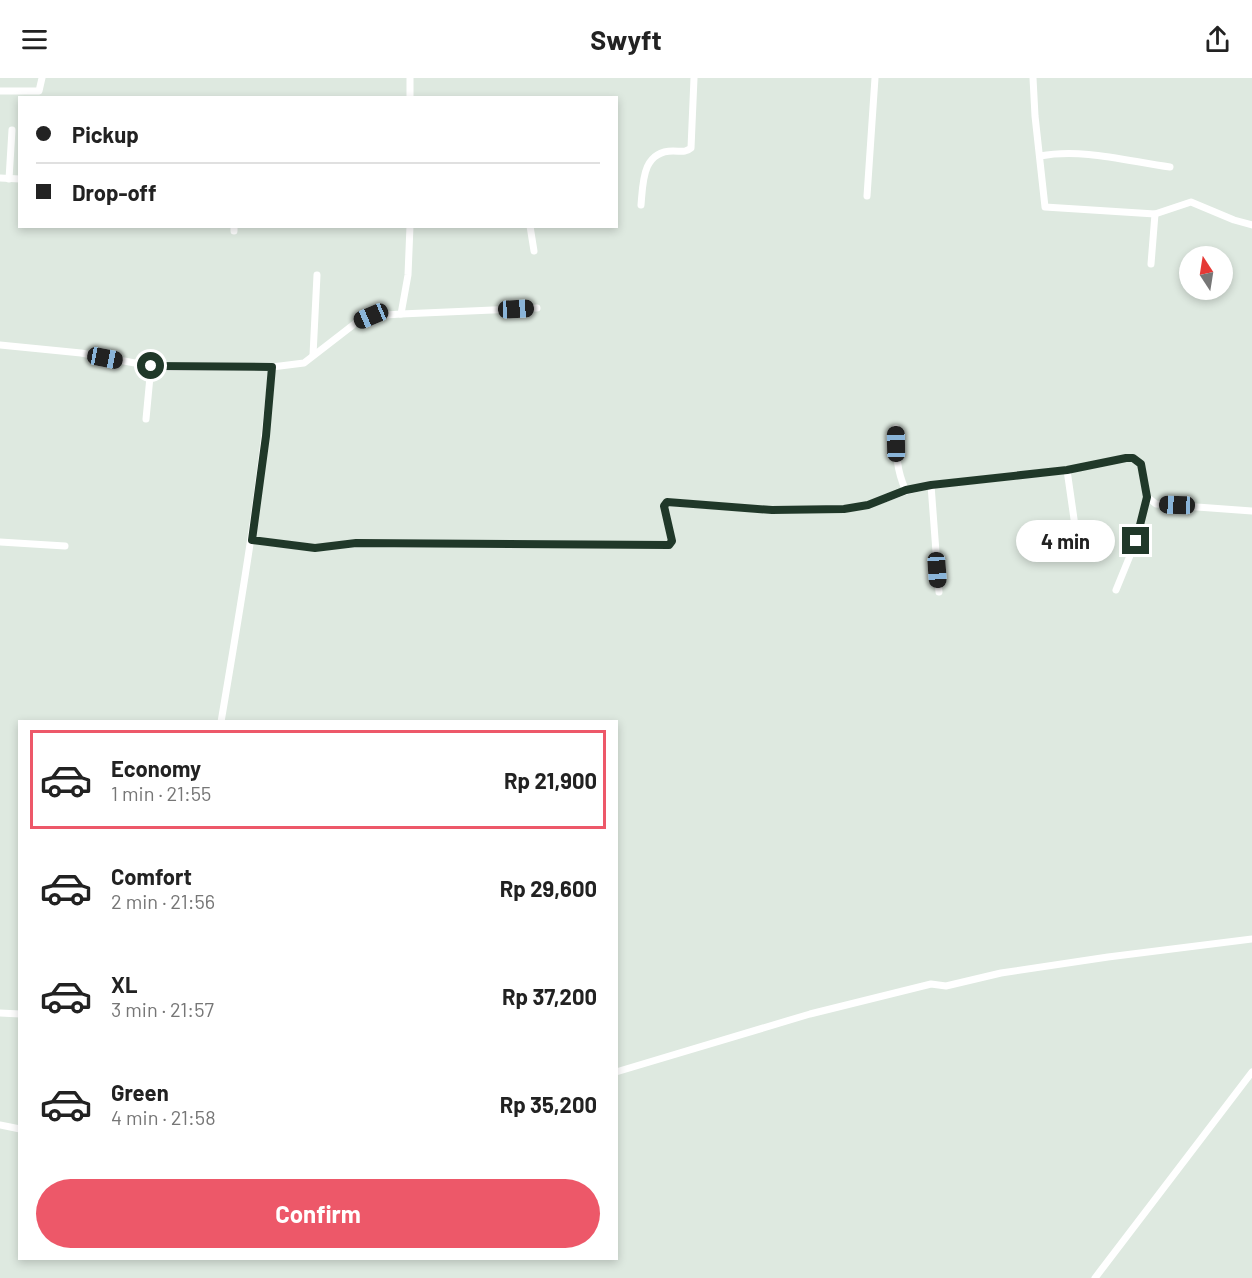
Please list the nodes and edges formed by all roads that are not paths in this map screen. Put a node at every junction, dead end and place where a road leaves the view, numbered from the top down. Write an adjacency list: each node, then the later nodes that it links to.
1 (42, 78): 6 (street)
2 (410, 78): 7 (street)
3 (694, 78): 15 (street)
4 (875, 78): 14 (street)
5 (1033, 78): 9 (street)
6 (0, 91)
7 (410, 96)
8 (12, 130): 12 (street)
9 (1040, 156): 10 (street); 16 (street)
10 (1170, 167)
11 (0, 178): 12 (street)
12 (9, 179): 13 (street)
13 (18, 180)
14 (867, 196)
15 (641, 205)
16 (1155, 214): 17 (street); 21 (street)
17 (1252, 225)
18 (410, 228): 24 (street)
19 (530, 228): 20 (street)
20 (534, 251)
21 (1151, 264)
22 (317, 275): 26 (street)
23 (537, 308): 24 (street)
24 (400, 314): 26 (street)
25 (0, 345): 27 (street)
26 (313, 355): 28 (street)
27 (151, 366): 28 (street); 29 (street)
28 (272, 367): 36 (street)
29 (146, 419)
30 (896, 428): 33 (street)
31 (1067, 470): 32 (street); 34 (street); 37 (street)
32 (931, 485): 33 (street); 41 (street)
33 (906, 490): 36 (street)
34 (1147, 497): 35 (street); 40 (street)
35 (1252, 511)
36 (252, 540): 42 (street)
37 (1077, 540)
38 (0, 542): 39 (street)
39 (65, 546)
40 (1116, 590)
41 (939, 592)
42 (221, 720)
43 (1252, 939): 46 (street)
44 (0, 1013): 45 (street)
45 (18, 1014)
46 (618, 1071)
47 (1252, 1072): 50 (street)
48 (0, 1125): 49 (street)
49 (18, 1129)
50 (1095, 1278)

